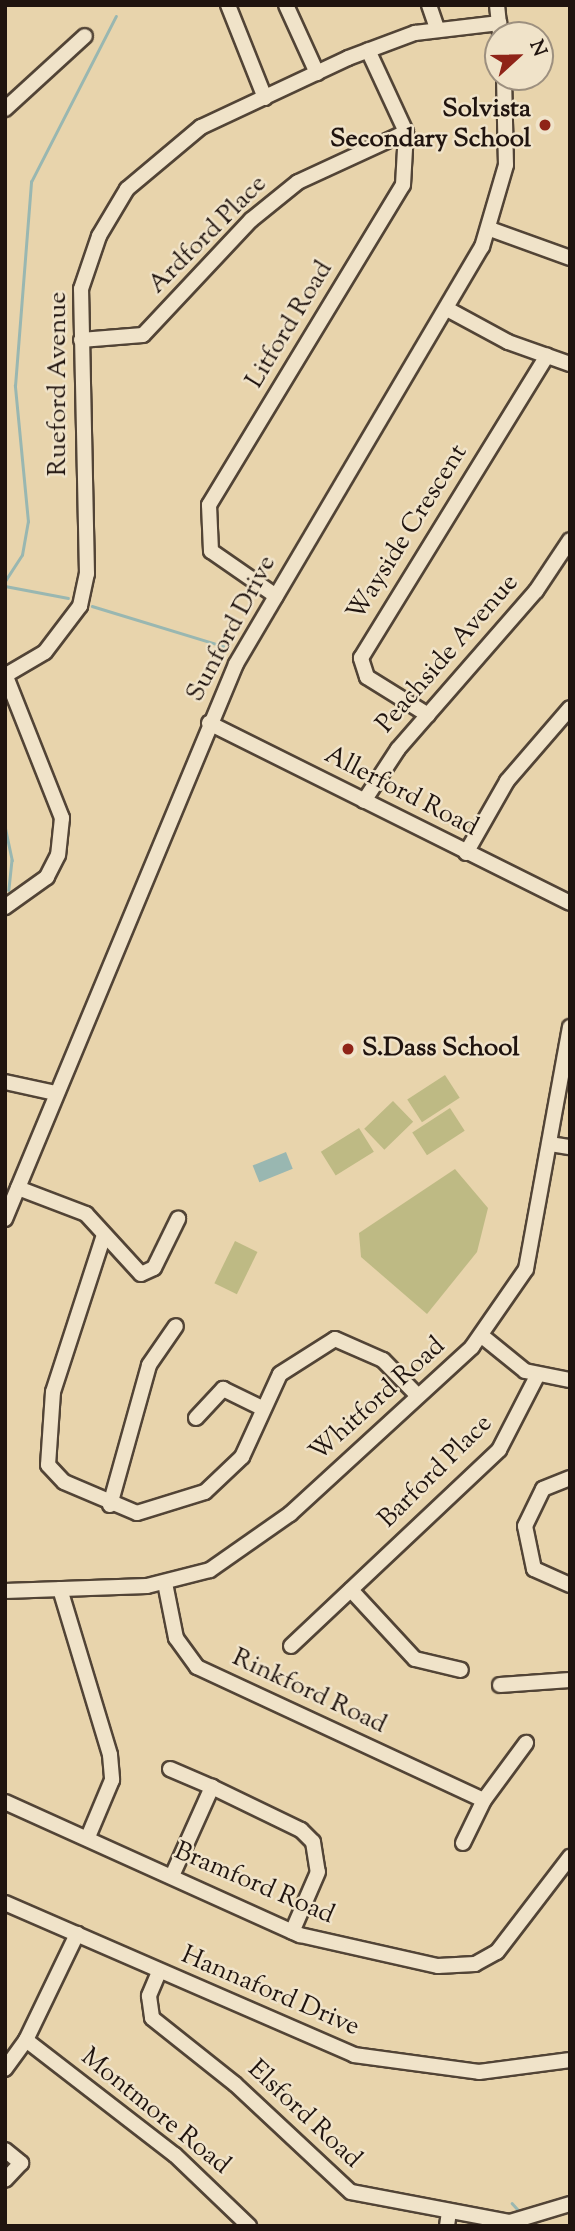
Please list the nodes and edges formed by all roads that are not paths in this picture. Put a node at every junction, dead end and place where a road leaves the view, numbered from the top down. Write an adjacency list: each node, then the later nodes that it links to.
1 (229, 5): 10 (street)
2 (286, 5): 8 (street)
3 (429, 5): 4 (street)
4 (438, 28): 5 (street, Rueford Avenue); 7 (street, Rueford Avenue)
5 (484, 29)
6 (85, 36): 11 (street)
7 (368, 50): 8 (street, Rueford Avenue); 12 (street, Litford Road)
8 (317, 73): 10 (street, Rueford Avenue)
9 (504, 91): 13 (street, Sunford Drive)
10 (265, 97): 16 (street, Rueford Avenue)
11 (5, 109)
12 (406, 132): 16 (street, Ardford Place); 20 (street, Litford Road)
13 (490, 229): 14 (street); 15 (street, Sunford Drive)
14 (570, 258)
15 (449, 310): 17 (street); 20 (street, Sunford Drive)
16 (81, 340): 21 (street, Rueford Avenue)
17 (547, 356): 18 (street); 23 (street, Wayside Crescent)
18 (570, 364)
19 (570, 540): 23 (street, Peachside Avenue)
20 (276, 596): 24 (street, Sunford Drive)
21 (5, 675): 28 (street)
22 (570, 708): 26 (street)
23 (428, 715): 25 (street, Peachside Avenue)
24 (209, 723): 25 (street, Allerford Road); 31 (street, Sunford Drive)
25 (364, 801): 26 (street, Allerford Road)
26 (466, 853): 27 (street, Allerford Road)
27 (570, 904)
28 (5, 907)
29 (570, 1027): 32 (street, Whitford Road)
30 (5, 1082): 31 (street)
31 (55, 1093): 34 (street, Sunford Drive)
32 (550, 1144): 33 (street); 39 (street, Whitford Road)
33 (570, 1147)
34 (18, 1188): 35 (street, Sunford Drive); 37 (street)
35 (5, 1219)
36 (178, 1219): 37 (street)
37 (104, 1235): 46 (street)
38 (176, 1326): 46 (street)
39 (482, 1336): 40 (street); 42 (street, Whitford Road)
40 (537, 1376): 41 (street); 50 (street, Barford Place)
41 (570, 1380)
42 (418, 1396): 43 (street); 47 (street, Whitford Road)
43 (262, 1408): 44 (street); 46 (street)
44 (196, 1418)
45 (570, 1478): 48 (street)
46 (110, 1505)
47 (165, 1583): 49 (street, Whitford Road); 59 (street, Rinkford Road)
48 (570, 1585)
49 (60, 1589): 51 (street, Whitford Road); 61 (street)
50 (351, 1590): 52 (street, Barford Place); 53 (street)
51 (5, 1591)
52 (291, 1646)
53 (461, 1670)
54 (570, 1680): 55 (street)
55 (500, 1685)
56 (526, 1743): 59 (street)
57 (170, 1769): 58 (street)
58 (212, 1787): 64 (street); 66 (street)
59 (484, 1800): 62 (street)
60 (5, 1802): 61 (street, Bramford Road)
61 (88, 1837): 64 (street, Bramford Road)
62 (463, 1843)
63 (570, 1857): 66 (street, Bramford Road)
64 (172, 1876): 66 (street, Bramford Road)
65 (5, 1903): 67 (street, Hannaford Drive)
66 (292, 1932)
67 (77, 1934): 68 (street, Hannaford Drive); 69 (street)
68 (159, 1972): 70 (street, Hannaford Drive); 75 (street, Elsford Road)
69 (26, 2040): 71 (street); 76 (street, Montmore Road)
70 (570, 2060)
71 (5, 2069)
72 (5, 2150): 73 (street)
73 (5, 2180)
74 (570, 2204): 75 (street, Elsford Road)
75 (448, 2219)
76 (249, 2226)

